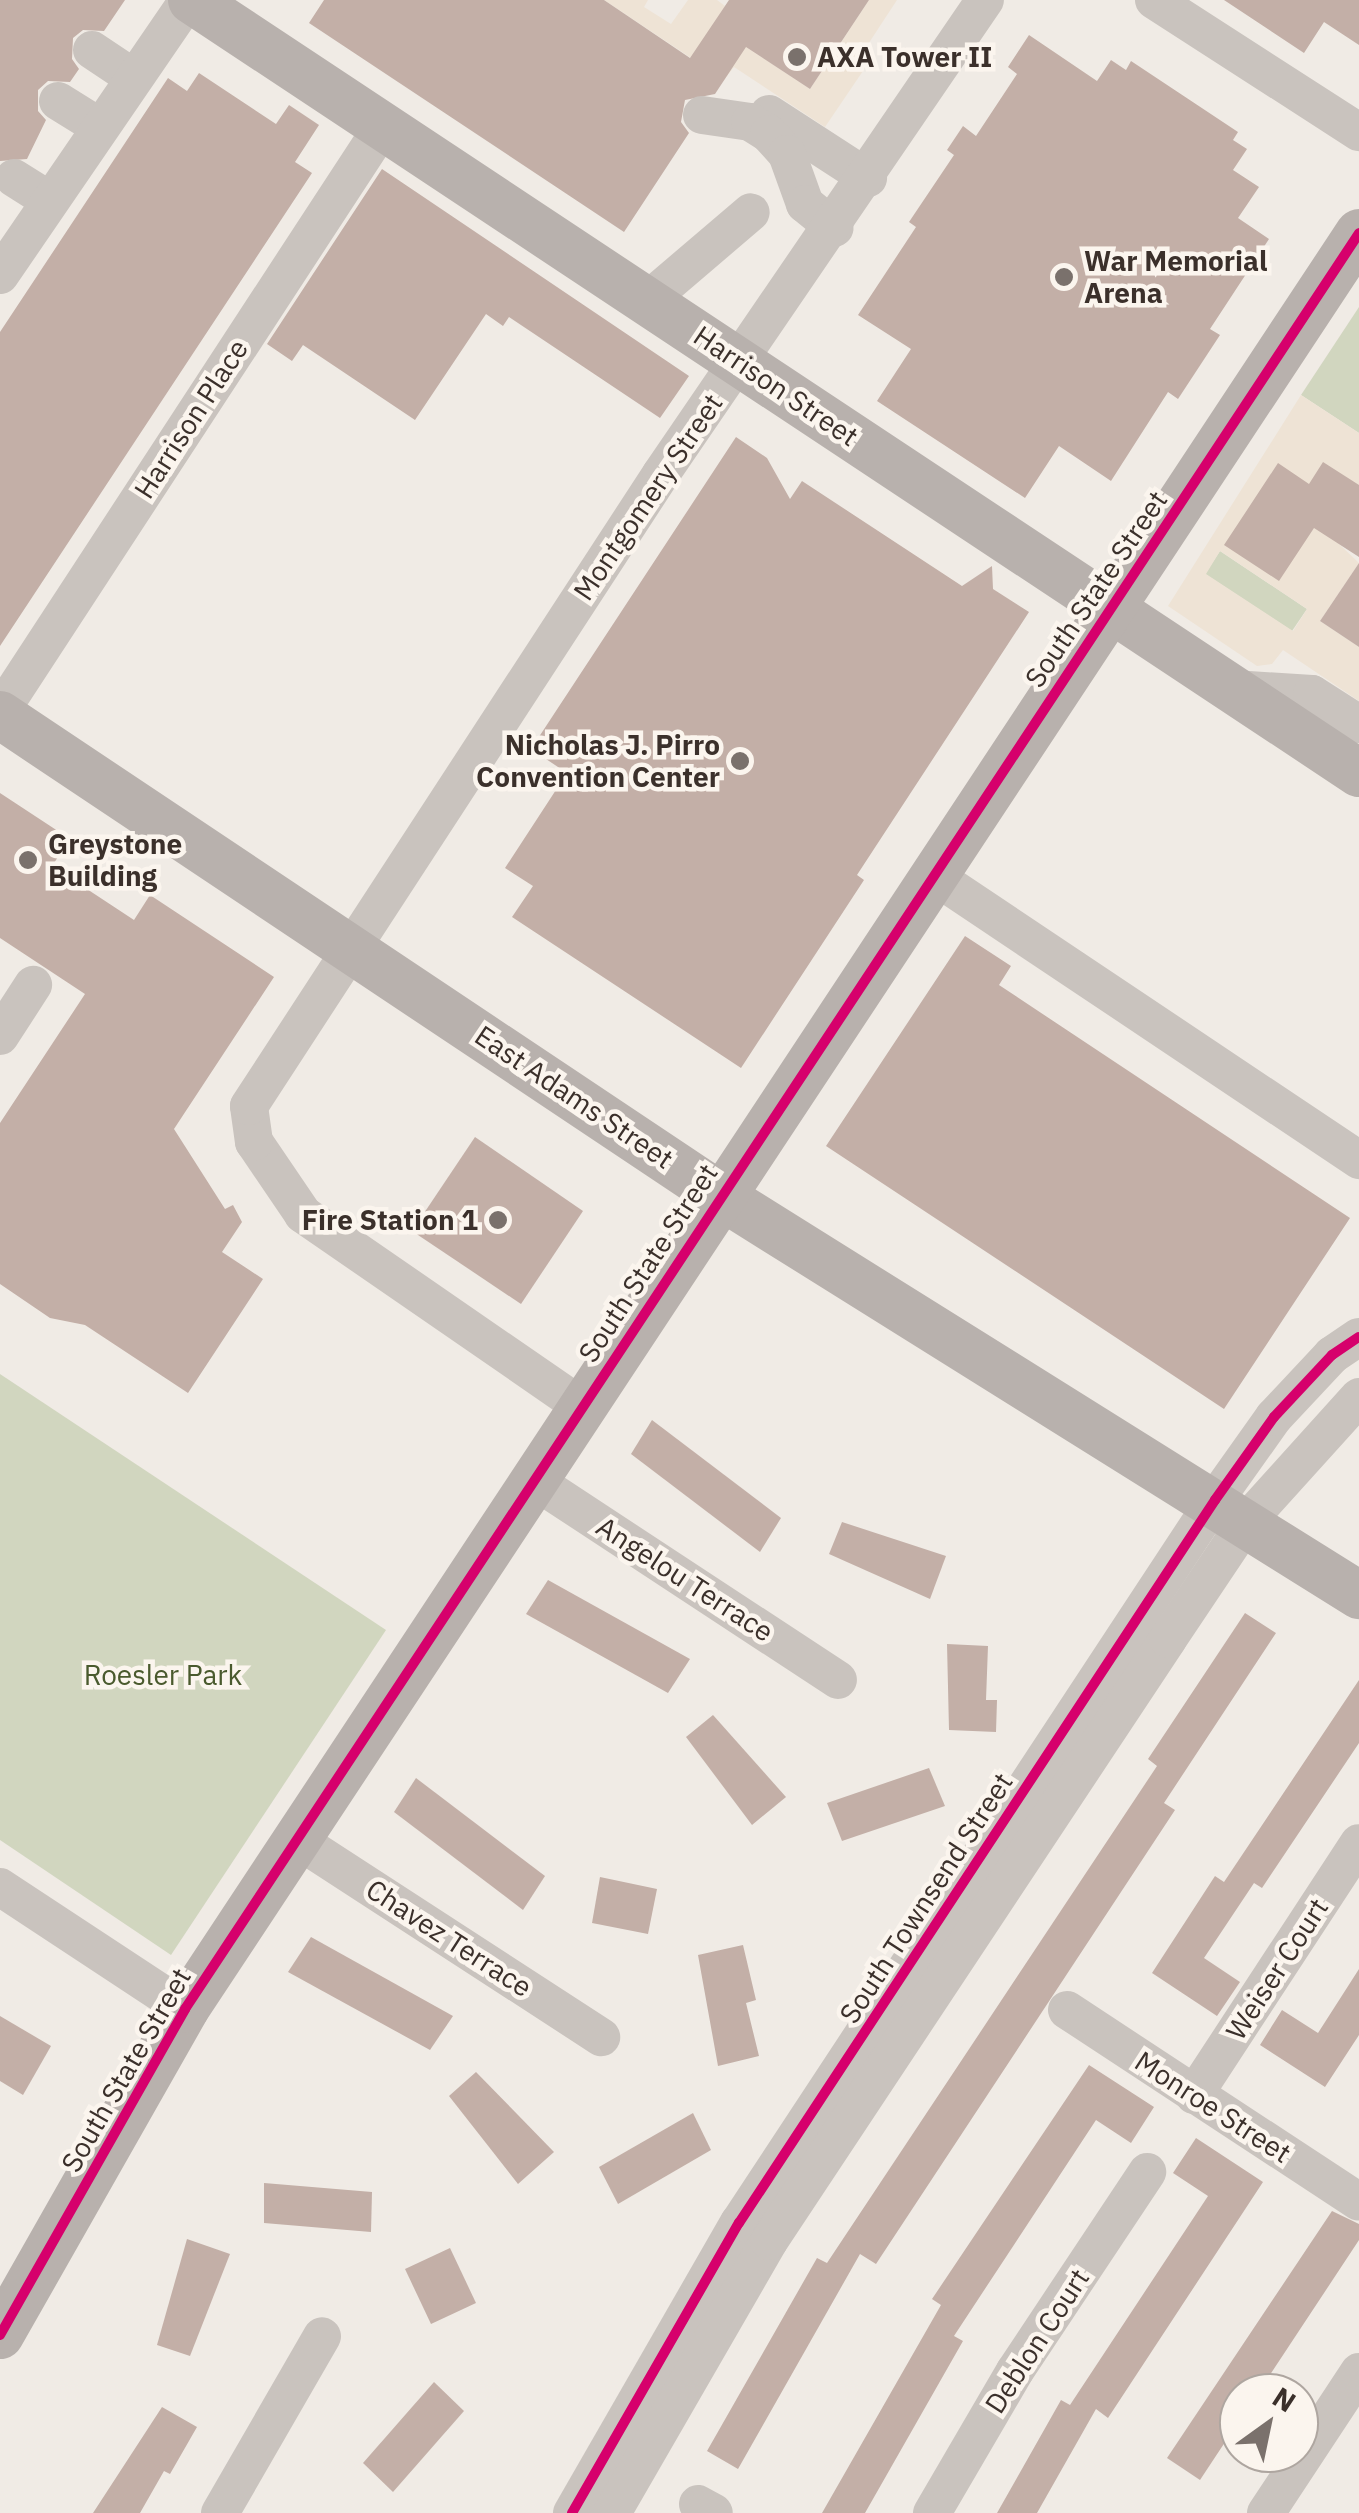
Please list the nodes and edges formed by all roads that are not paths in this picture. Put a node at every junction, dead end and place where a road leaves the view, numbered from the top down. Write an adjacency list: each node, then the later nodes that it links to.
1 (190, 0): 5 (street); 7 (main road, Harrison Street)
2 (985, 0): 11 (street, Montgomery Street)
3 (1154, 0): 9 (street)
4 (92, 50): 5 (street)
5 (134, 78): 8 (street)
6 (58, 100): 8 (street)
7 (383, 126): 17 (main road, Harrison Street); 21 (street, Harrison Place)
8 (100, 127): 12 (street)
9 (1359, 132)
10 (14, 178): 12 (street)
11 (868, 178): 14 (street, Montgomery Street); 14 (street)
12 (49, 200): 16 (street)
13 (751, 212): 17 (street)
14 (835, 228): 18 (street, Montgomery Street)
15 (1359, 233): 19 (main road, South State Street)
16 (0, 275)
17 (648, 300): 18 (main road, Harrison Street)
18 (743, 362): 19 (main road, Harrison Street); 25 (street, Montgomery Street)
19 (1110, 608): 20 (main road, Harrison Street); 24 (main road, South State Street)
20 (1233, 689): 22 (street); 23 (main road, Harrison Street)
21 (0, 713): 25 (main road, East Adams Street)
22 (1359, 724)
23 (1359, 773)
24 (933, 875): 28 (street); 29 (main road, South State Street)
25 (351, 948): 29 (main road, East Adams Street); 32 (street, Montgomery Street)
26 (32, 985): 27 (street)
27 (0, 1036)
28 (1359, 1160)
29 (719, 1194): 32 (main road, South State Street); 34 (main road, East Adams Street)
30 (1359, 1338): 34 (street, South Townsend Street)
31 (1359, 1397): 34 (street, South Townsend Street)
32 (581, 1406): 33 (main road, South State Street)
33 (532, 1479): 36 (street, Angelou Terrace); 37 (main road, South State Street)
34 (1231, 1511): 35 (main road, East Adams Street); 49 (street, South Townsend Street)
35 (1359, 1595)
36 (838, 1680)
37 (296, 1840): 40 (main road, South State Street); 42 (street, Chavez Terrace)
38 (1359, 1844): 43 (street, Weiser Court)
39 (0, 1887): 40 (street)
40 (185, 2009): 46 (main road, South State Street)
41 (1067, 2010): 43 (street, Monroe Street)
42 (601, 2037)
43 (1194, 2095): 45 (street, Monroe Street)
44 (1147, 2172): 53 (street, Deblon Court)
45 (1359, 2202)
46 (0, 2334)
47 (322, 2336): 50 (street)
48 (1359, 2372): 54 (street)
49 (620, 2462): 51 (street, South Townsend Street); 52 (street, South Townsend Street)
50 (220, 2513)
51 (572, 2513)
52 (612, 2513)
53 (932, 2513)
54 (1266, 2513)

